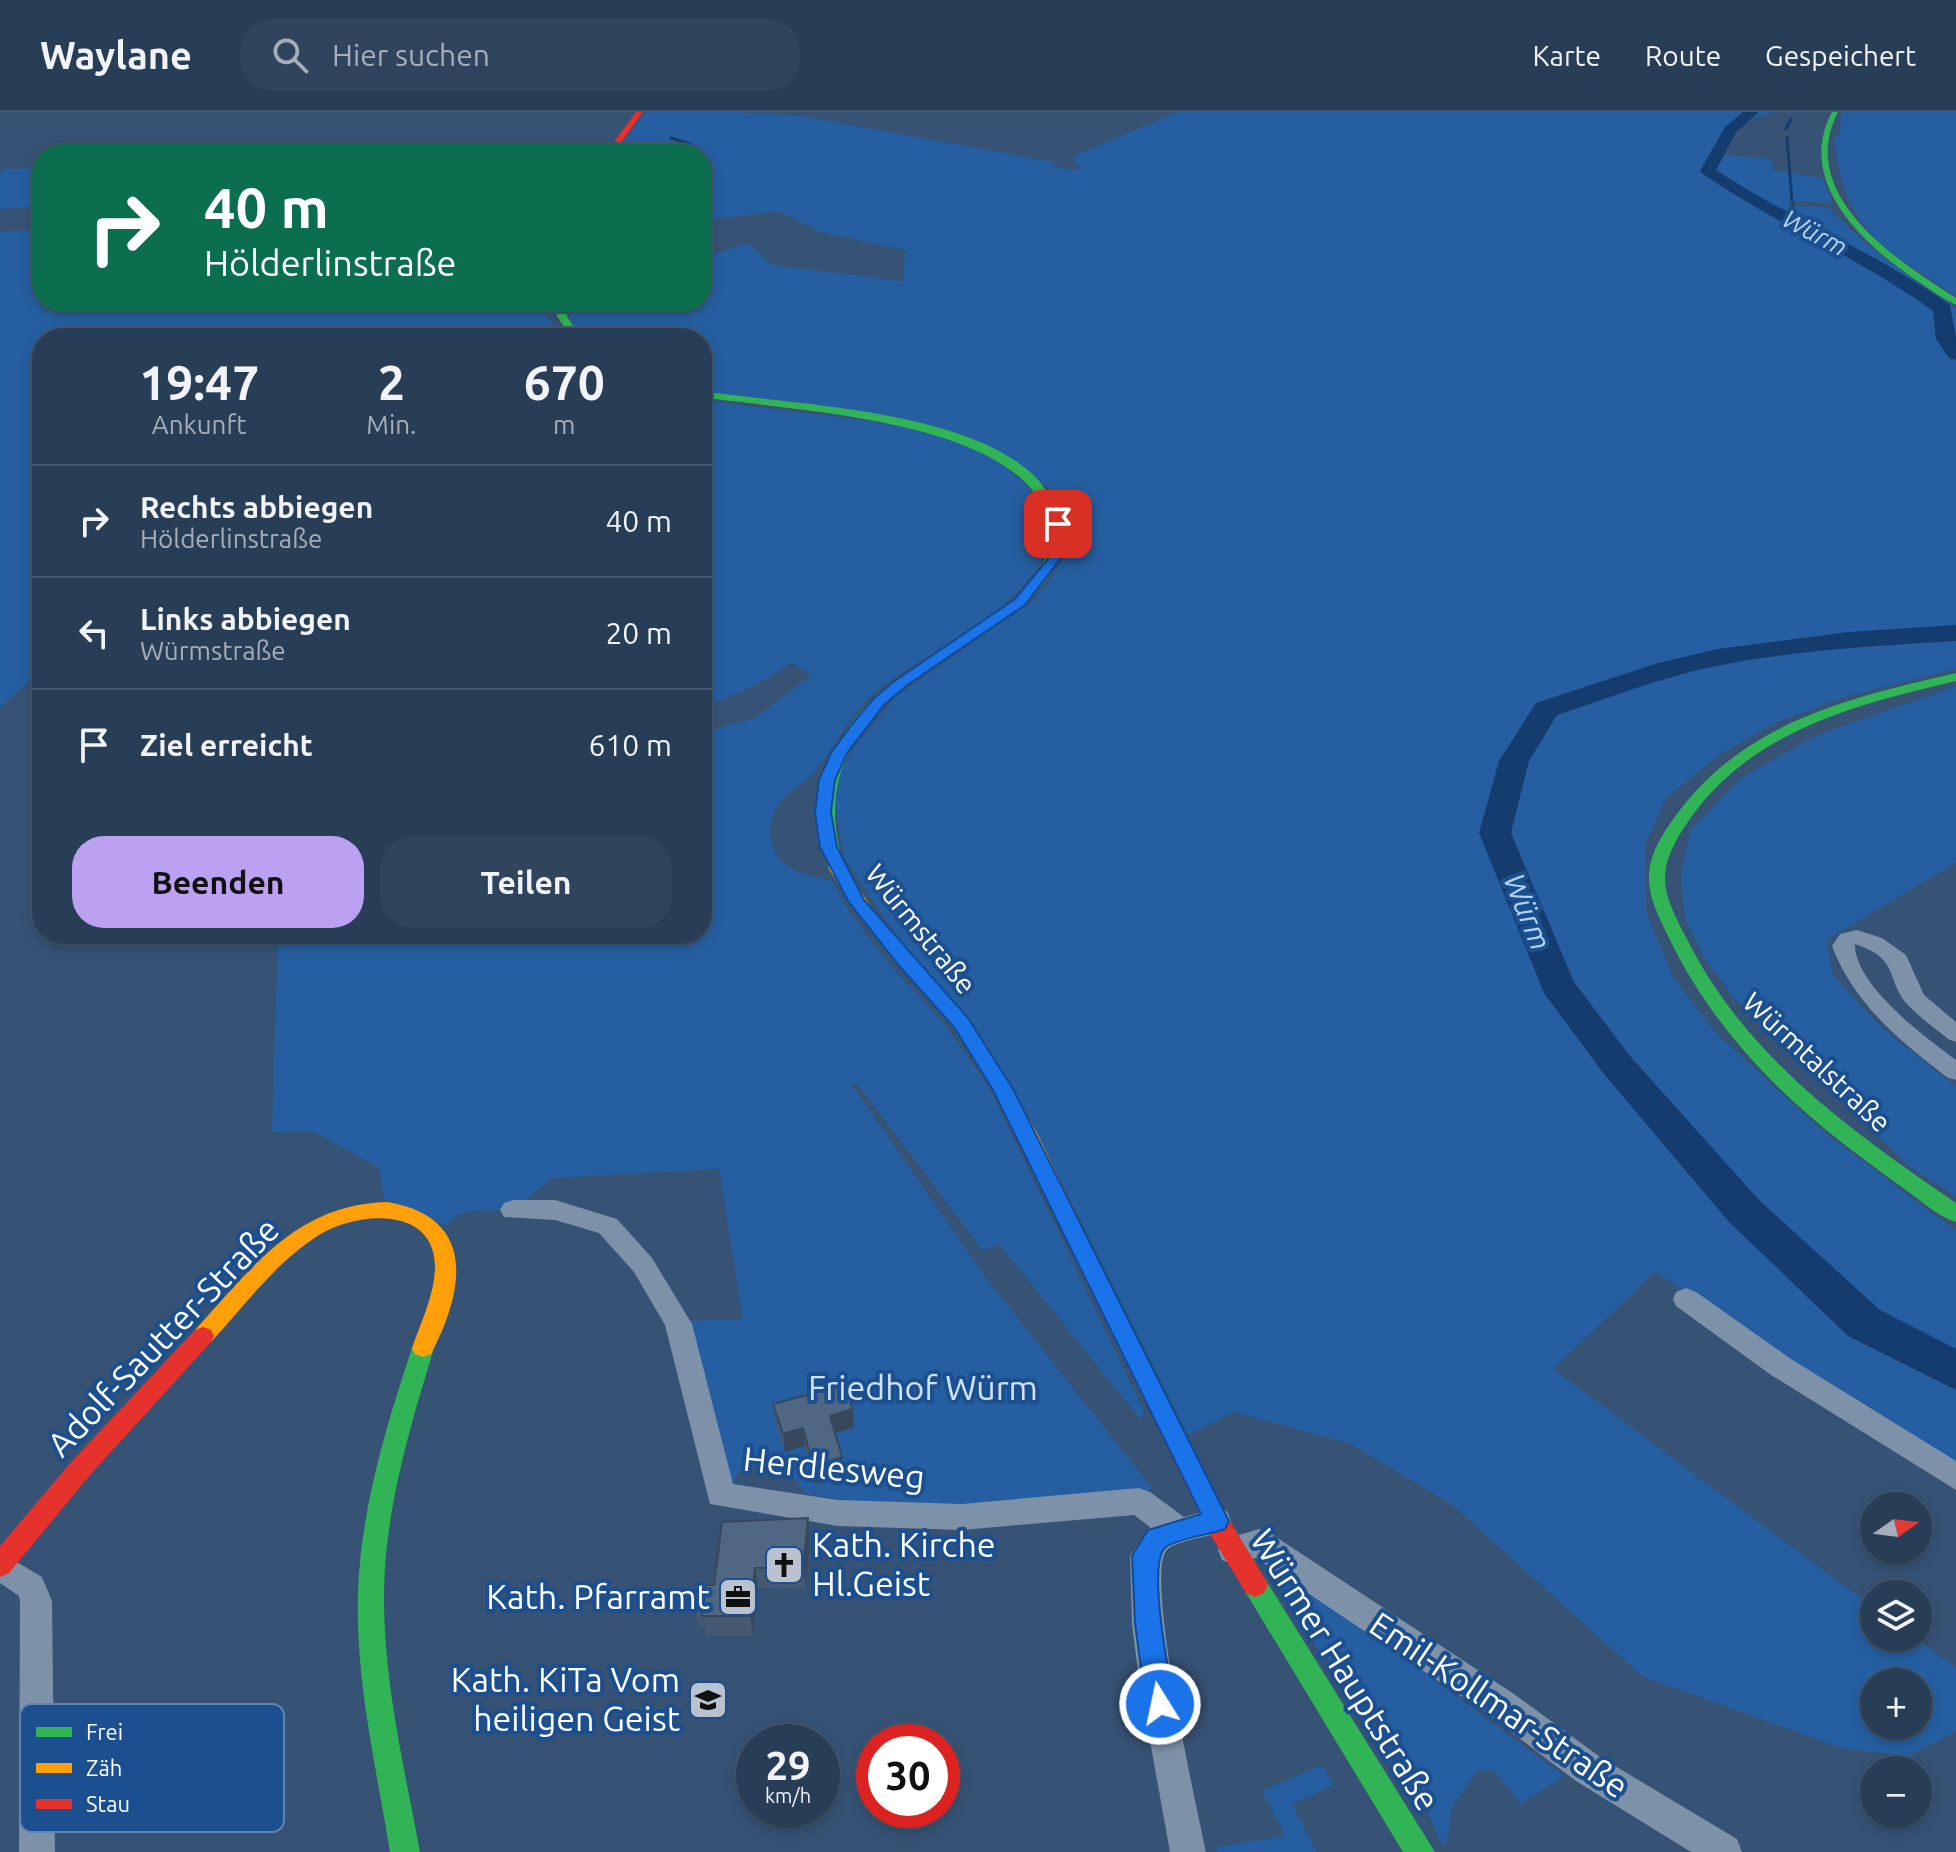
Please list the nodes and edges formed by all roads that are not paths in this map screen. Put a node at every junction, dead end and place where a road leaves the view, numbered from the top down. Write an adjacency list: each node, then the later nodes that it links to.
1 (640, 112): 3 (street)
2 (1835, 112): 4 (street)
3 (616, 144)
4 (1956, 302)
5 (712, 395): 13 (street, Würmstraße)
6 (1956, 677): 10 (street, Würmtalstraße)
7 (1956, 1034): 8 (street)
8 (1956, 1072)
9 (513, 1210): 14 (street, Herdlesweg)
10 (1956, 1214)
11 (1686, 1299): 12 (street)
12 (1956, 1477)
13 (1216, 1521): 14 (street); 15 (street, Würmer Hauptstraße)
14 (1179, 1531): 21 (street)
15 (1233, 1550): 22 (street, Würmer Hauptstraße); 23 (street, Emil-Kollmar-Straße)
16 (0, 1565): 17 (street); 20 (street, Adolf-Sautter-Straße)
17 (36, 1704)
18 (37, 1832): 19 (street)
19 (37, 1852)
20 (405, 1852)
21 (1188, 1852)
22 (1420, 1852)
23 (1724, 1852)

